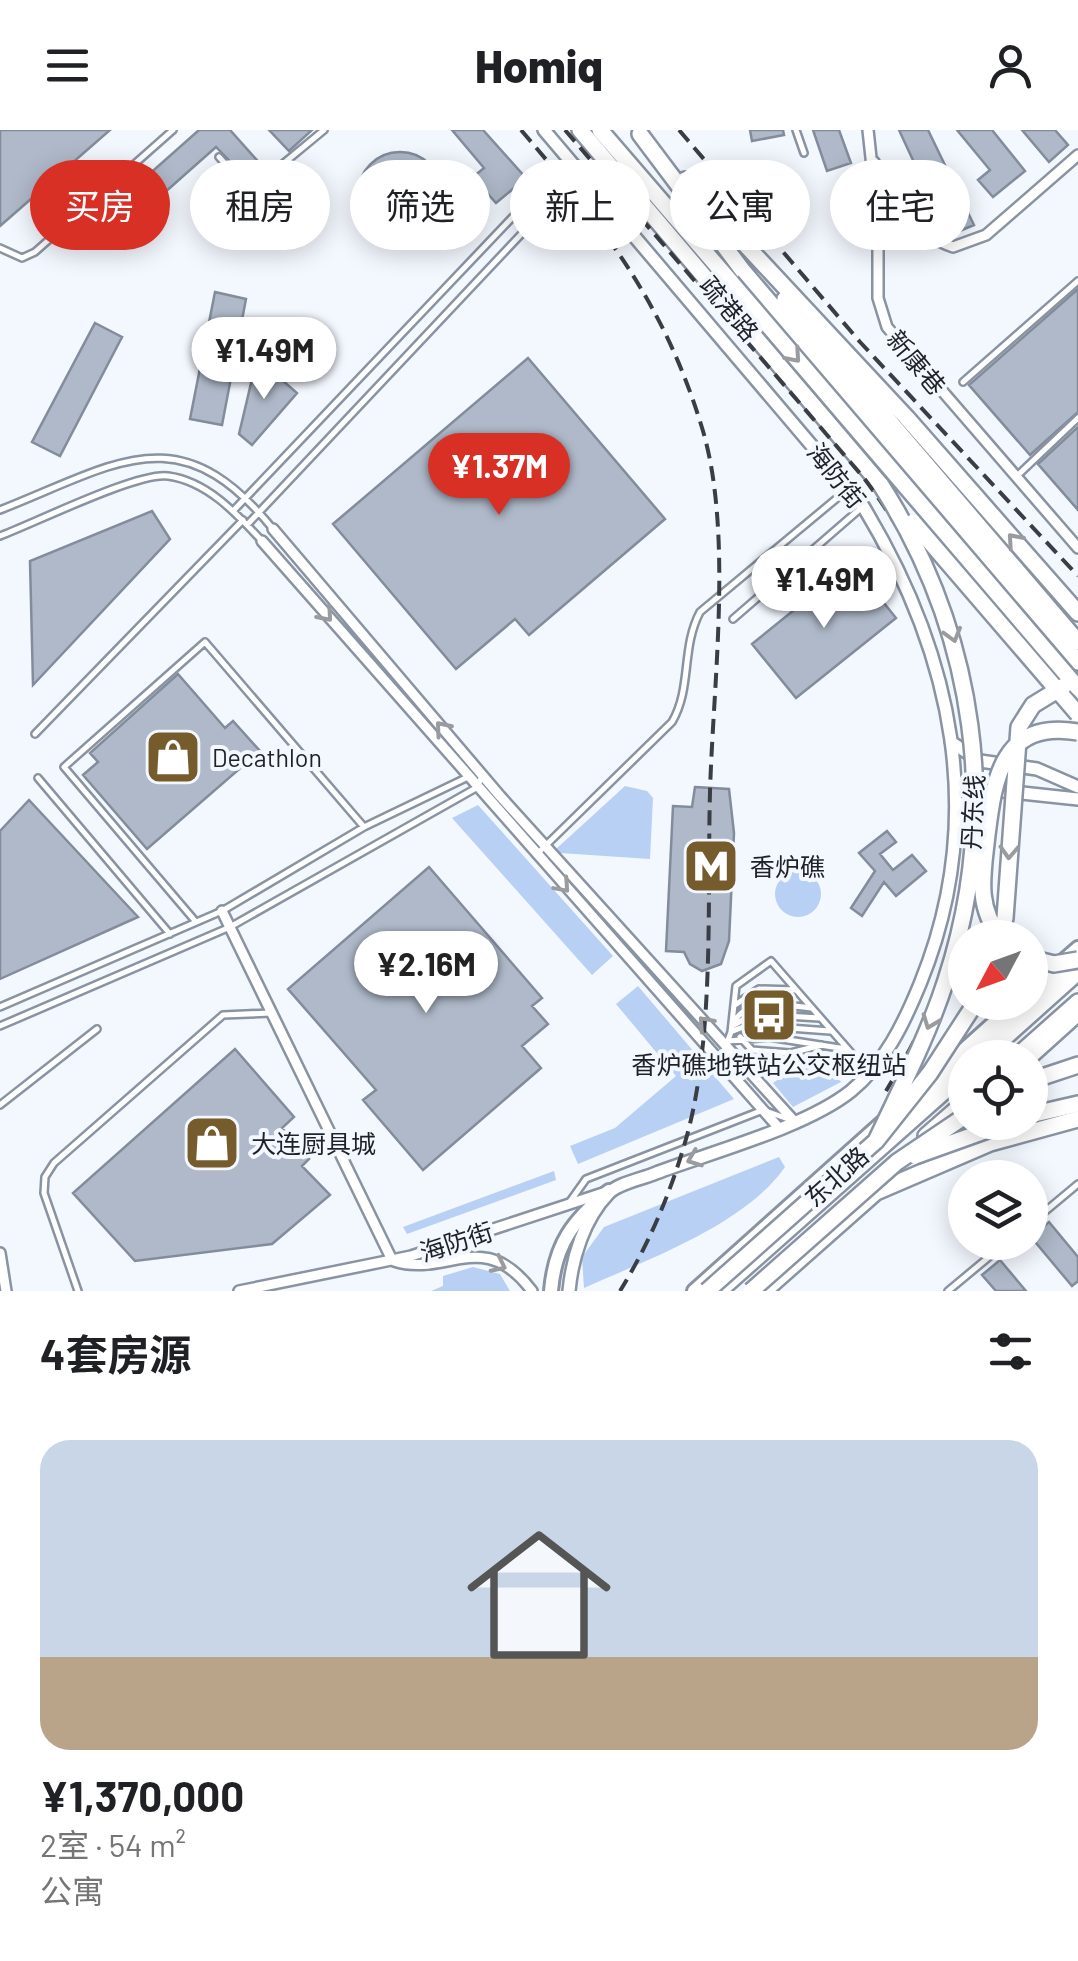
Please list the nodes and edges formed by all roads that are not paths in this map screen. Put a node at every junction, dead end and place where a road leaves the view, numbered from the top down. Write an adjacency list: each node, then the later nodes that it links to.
1 (174, 130): 18 (lane)
2 (324, 130): 12 (lane)
3 (544, 130): 13 (street, 海防街)
4 (580, 130): 22 (main road, 疏港路)
5 (600, 130): 22 (main road, 疏港路)
6 (796, 130): 9 (lane)
7 (868, 130): 10 (street, 新康巷)
8 (639, 132): 25 (main road); 42 (main road)
9 (804, 154)
10 (871, 154): 14 (street, 新康巷); 15 (street)
11 (1078, 156): 16 (street)
12 (219, 157)
13 (568, 159): 29 (lane)
14 (872, 160)
15 (874, 160)
16 (970, 240)
17 (510, 246): 33 (lane)
18 (0, 248)
19 (647, 250): 28 (street, 海防街)
20 (878, 250): 26 (street, 新康巷)
21 (1078, 281): 23 (lane)
22 (724, 288): 27 (main road, 疏港路); 43 (main road, one-way to 43, bridge)
23 (963, 382)
24 (1078, 418): 26 (lane)
25 (900, 423): 39 (main road, one-way to 25); 41 (main road)
26 (1016, 477): 38 (street, 新康巷)
27 (882, 485): 44 (main road, bridge); 107 (main road, 丹东线, one-way to 107, bridge)
28 (850, 487): 30 (street, 海防街); 56 (lane)
29 (246, 497): 31 (lane); 32 (lane); 33 (lane)
30 (864, 506): 40 (lane); 47 (street, 海防街)
31 (0, 510)
32 (234, 510): 34 (lane); 36 (lane)
33 (259, 512): 34 (lane); 35 (lane)
34 (245, 522): 37 (lane); 46 (lane)
35 (273, 530): 49 (street, one-way to 35)
36 (0, 536)
37 (262, 541): 48 (street, one-way to 48)
38 (1078, 548)
39 (1078, 613)
40 (733, 620)
41 (1078, 642)
42 (1078, 662)
43 (1078, 687): 60 (main road, one-way to 60, bridge)
44 (1078, 714)
45 (1078, 732): 59 (main road, bridge)
46 (35, 734)
47 (951, 742): 51 (street); 54 (street, 海防街)
48 (466, 776): 49 (lane); 52 (street); 55 (lane)
49 (482, 776): 52 (lane); 56 (street)
50 (38, 778): 63 (lane)
51 (1078, 787)
52 (476, 788): 57 (street); 62 (lane)
53 (1078, 799): 54 (street)
54 (957, 808): 93 (street, 海防街)
55 (364, 827): 58 (lane); 61 (lane)
56 (545, 846): 57 (lane); 88 (street, one-way to 56)
57 (536, 855): 91 (street, one-way to 91)
58 (222, 911): 61 (lane); 62 (street)
59 (990, 920)
60 (1003, 920)
61 (196, 922): 63 (lane)
62 (230, 927): 74 (street); 79 (lane)
63 (170, 934): 72 (lane)
64 (1078, 948): 68 (main road)
65 (1078, 960): 66 (main road, bridge); 84 (main road, 东北路)
66 (1048, 962)
67 (1078, 972): 85 (main road)
68 (1048, 974)
69 (796, 990): 71 (lane); 71 (lane); 73 (lane)
70 (1078, 1002): 86 (main road)
71 (734, 1007): 81 (lane)
72 (0, 1008)
73 (812, 1008): 76 (lane); 81 (lane)
74 (271, 1012): 118 (street); 122 (lane)
75 (1078, 1014): 87 (main road)
76 (820, 1018): 81 (lane); 82 (lane)
77 (964, 1020): 107 (main road, bridge)
78 (996, 1020): 116 (main road)
79 (0, 1026)
80 (96, 1029): 98 (lane)
81 (731, 1029): 82 (lane); 88 (lane)
82 (832, 1032): 90 (lane)
83 (740, 1037): 88 (lane); 89 (lane); 89 (lane)
84 (988, 1040)
85 (1002, 1040)
86 (1035, 1040)
87 (1048, 1040)
88 (727, 1044): 91 (lane); 103 (street)
89 (824, 1044): 90 (lane)
90 (848, 1050): 93 (lane)
91 (720, 1061): 99 (street)
92 (1078, 1065): 94 (main road)
93 (869, 1073): 103 (street, 海防街)
94 (1048, 1075)
95 (948, 1076): 107 (main road, 东北路, bridge)
96 (948, 1088): 109 (main road, 东北路)
97 (1078, 1104): 100 (main road)
98 (0, 1105)
99 (763, 1110): 103 (lane); 105 (street); 114 (lane)
100 (1048, 1111)
101 (948, 1117): 110 (main road, 东北路, bridge)
102 (1078, 1118): 113 (main road)
103 (794, 1121): 105 (street, 海防街)
104 (948, 1126): 110 (main road, bridge)
105 (778, 1127): 112 (street, 海防街, one-way to 112)
106 (948, 1129): 113 (main road, 东北路)
107 (876, 1140): 128 (main road, 东北路, bridge)
108 (959, 1140): 110 (main road, bridge)
109 (868, 1159): 113 (main road); 120 (main road, 东北路)
110 (897, 1162): 130 (main road, 东北路, bridge)
111 (1078, 1184): 115 (lane)
112 (609, 1191): 114 (street, 海防街); 125 (main road); 126 (street)
113 (876, 1192): 131 (main road, 东北路)
114 (568, 1205): 118 (street, 海防街)
115 (1048, 1209)
116 (752, 1239): 120 (main road); 127 (main road)
117 (0, 1252): 121 (street)
118 (392, 1260): 123 (street); 124 (street, 海防街, one-way to 124)
119 (985, 1260): 132 (lane)
120 (744, 1269): 129 (main road, 东北路)
121 (6, 1291)
122 (78, 1291)
123 (239, 1291)
124 (532, 1291)
125 (551, 1291)
126 (569, 1291)
127 (694, 1291)
128 (707, 1291)
129 (720, 1291)
130 (751, 1291)
131 (764, 1291)
132 (948, 1291)

